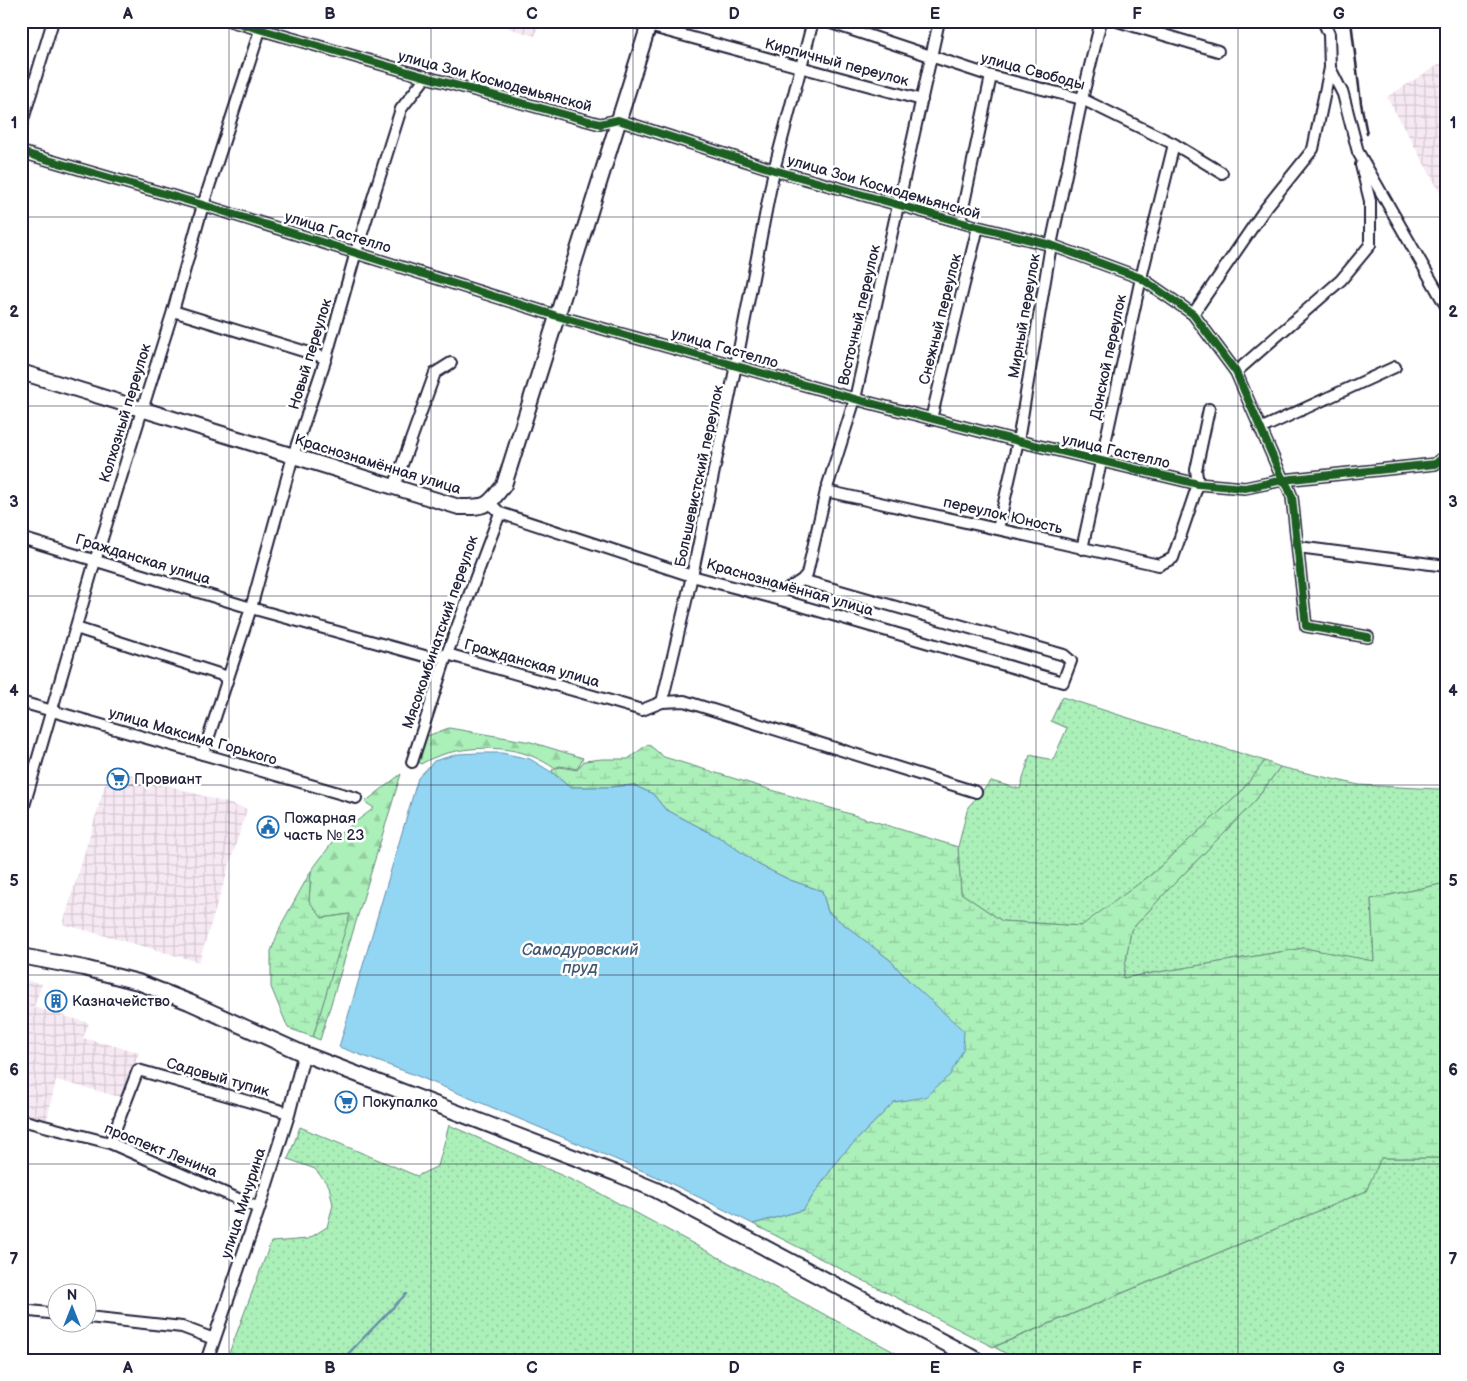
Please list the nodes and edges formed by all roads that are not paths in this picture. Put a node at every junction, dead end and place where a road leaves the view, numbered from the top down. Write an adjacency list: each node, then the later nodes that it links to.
1 (54, 21): 21 (street)
2 (231, 21): 11 (street, улица Зои Космодемьянской)
3 (630, 21): 10 (street, Кирпичный переулок)
4 (813, 21): 14 (street, Большевистский переулок)
5 (825, 21): 13 (street, улица Свободы)
6 (939, 21): 13 (street, Восточный переулок)
7 (1101, 21): 18 (street, Мирный переулок)
8 (1117, 21): 12 (street)
9 (1323, 21): 15 (street)
10 (649, 24): 14 (street, Кирпичный переулок); 20 (main road)
11 (261, 25): 17 (street, улица Зои Космодемьянской); 27 (street, Колхозный переулок)
12 (1218, 51)
13 (931, 58): 16 (street, улица Свободы); 19 (street, Восточный переулок)
14 (801, 68): 19 (street, Кирпичный переулок); 25 (street, Большевистский переулок)
15 (1330, 68): 24 (street); 36 (street)
16 (990, 76): 18 (street, улица Свободы); 29 (street)
17 (426, 77): 20 (street, улица Зои Космодемьянской); 32 (street, Новый переулок)
18 (1082, 99): 22 (street, улица Свободы); 31 (street, Мирный переулок)
19 (922, 100): 28 (street, Восточный переулок)
20 (618, 120): 25 (street, улица Зои Космодемьянской); 37 (main road)
21 (21, 126)
22 (1174, 144): 26 (street, улица Свободы); 33 (street, Донской переулок)
23 (21, 152): 27 (street, улица Гастелло)
24 (1358, 152): 34 (street); 43 (street)
25 (774, 170): 28 (street, улица Зои Космодемьянской); 40 (street, Большевистский переулок)
26 (1222, 173)
27 (203, 205): 32 (street, улица Гастелло); 35 (street, Колхозный переулок)
28 (899, 205): 29 (street, улица Зои Космодемьянской); 44 (street, Восточный переулок)
29 (960, 222): 30 (street, улица Зои Космодемьянской)
30 (978, 227): 31 (street, улица Зои Космодемьянской); 47 (street, Снежный переулок)
31 (1051, 245): 33 (street, улица Зои Космодемьянской); 49 (street, Мирный переулок)
32 (356, 252): 37 (street, улица Гастелло); 38 (street, Новый переулок)
33 (1141, 278): 36 (street, улица Зои Космодемьянской); 52 (street, Донской переулок)
34 (1446, 306)
35 (173, 311): 38 (street); 45 (street, Колхозный переулок)
36 (1193, 314): 43 (street, улица Зои Космодемьянской)
37 (557, 316): 40 (street, улица Гастелло); 57 (main road)
38 (326, 358): 51 (street, Новый переулок)
39 (451, 363): 55 (street)
40 (736, 365): 44 (street, улица Гастелло); 65 (street, Большевистский переулок)
41 (1395, 367): 48 (street)
42 (21, 372): 45 (main road, Краснознамённая улица)
43 (1236, 372): 48 (street, улица Зои Космодемьянской)
44 (855, 399): 47 (street, улица Гастелло); 56 (street, Восточный переулок)
45 (142, 408): 51 (main road, Краснознамённая улица); 63 (street, Колхозный переулок)
46 (1209, 409): 54 (street)
47 (931, 418): 49 (street, улица Гастелло)
48 (1260, 429): 53 (street, улица Зои Космодемьянской)
49 (1018, 441): 52 (street, улица Гастелло); 59 (street, Мирный переулок)
50 (1446, 455): 53 (street, улица Гастелло)
51 (293, 456): 55 (main road, Краснознамённая улица); 68 (street, Новый переулок)
52 (1101, 462): 54 (street, улица Гастелло); 62 (street, Донской переулок)
53 (1282, 480): 54 (street, улица Гастелло); 61 (street, улица Зои Космодемьянской)
54 (1198, 484): 62 (street, переулок Юность)
55 (394, 487): 57 (main road, Краснознамённая улица)
56 (826, 491): 59 (street, переулок Юность); 66 (street, Восточный переулок)
57 (490, 503): 58 (street, Краснознамённая улица)
58 (500, 513): 65 (street, Краснознамённая улица); 71 (street, Мясокомбинатский переулок)
59 (998, 529): 62 (street, переулок Юность)
60 (21, 538): 63 (street, Гражданская улица)
61 (1298, 548): 64 (street); 70 (street, улица Зои Космодемьянской)
62 (1082, 549)
63 (95, 561): 68 (street, Гражданская улица); 69 (street, Колхозный переулок)
64 (1446, 566)
65 (692, 576): 67 (street, Краснознамённая улица); 74 (street, Большевистский переулок)
66 (802, 580): 67 (street); 67 (street, Краснознамённая улица)
67 (774, 598)
68 (251, 608): 71 (street, Гражданская улица); 72 (street, Новый переулок)
69 (76, 628): 72 (street); 75 (street, Колхозный переулок)
70 (1368, 637)
71 (447, 654): 74 (street, Гражданская улица); 77 (street, Мясокомбинатский переулок)
72 (228, 677): 76 (street, Новый переулок)
73 (21, 702): 75 (street, улица Максима Горького)
74 (662, 702): 78 (street, Гражданская улица)
75 (53, 711): 76 (street, улица Максима Горького); 80 (street, Колхозный переулок)
76 (202, 754): 79 (street, улица Максима Горького)
77 (412, 762)
78 (976, 792)
79 (356, 798)
80 (21, 816)
81 (21, 956): 82 (main road)
82 (304, 1054): 83 (street, улица Мичурина); 92 (main road)
83 (289, 1112): 85 (street, Садовый тупик); 86 (street, улица Мичурина)
84 (21, 1120): 85 (street, проспект Ленина)
85 (110, 1142): 86 (street, проспект Ленина)
86 (259, 1208): 90 (street, улица Мичурина)
87 (21, 1310): 88 (street)
88 (48, 1313)
89 (98, 1318): 90 (street)
90 (214, 1339): 91 (street, улица Мичурина)
91 (207, 1360)
92 (977, 1360)

